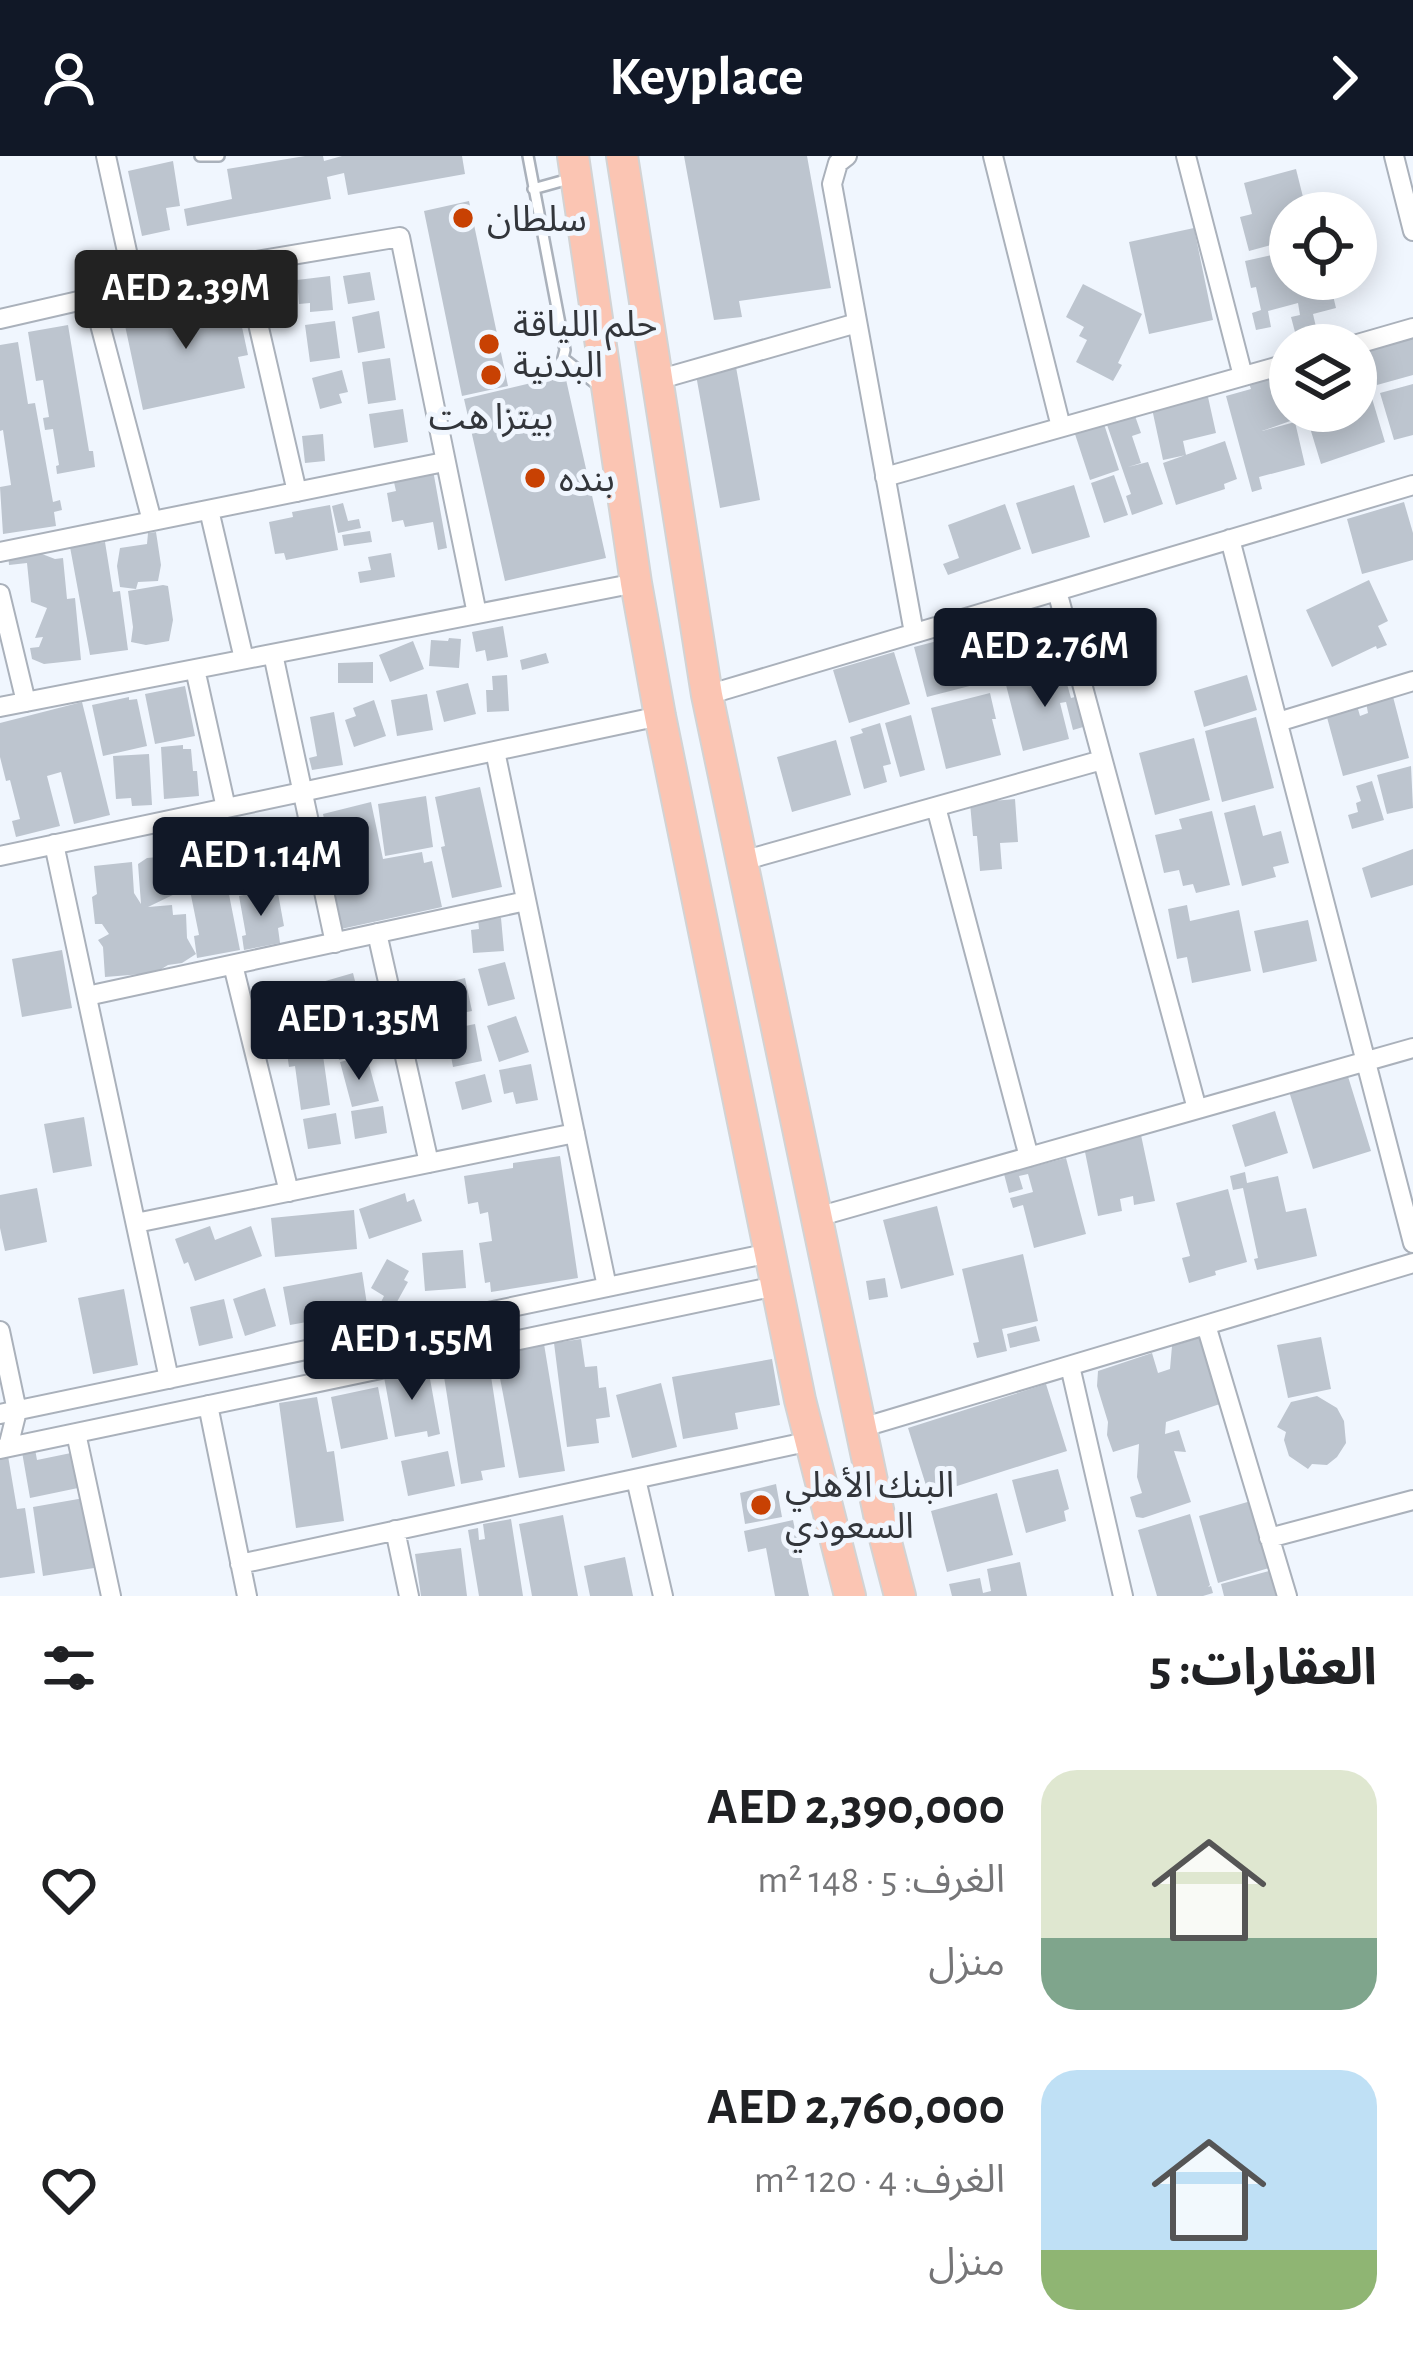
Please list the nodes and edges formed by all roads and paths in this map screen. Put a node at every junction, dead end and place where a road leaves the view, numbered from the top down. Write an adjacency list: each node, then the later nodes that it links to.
1 (106, 156): 14 (street)
2 (200, 156): 3 (lane)
3 (219, 156)
4 (528, 156): 11 (lane)
5 (622, 156): 22 (main road)
6 (848, 156): 17 (street)
7 (993, 156): 24 (street)
8 (1186, 156): 21 (street)
9 (1394, 156): 12 (street)
10 (575, 167): 11 (lane); 23 (main road)
11 (533, 189): 23 (lane)
12 (1412, 223)
13 (244, 263): 14 (street); 25 (street); 28 (street)
14 (135, 288): 15 (street)
15 (93, 298): 16 (street); 30 (street)
16 (0, 319)
17 (857, 323): 22 (street); 26 (street)
18 (1413, 328): 19 (street)
19 (1377, 338)
20 (1269, 369): 21 (street)
21 (1243, 376): 24 (street)
22 (657, 380): 42 (main road)
23 (608, 393): 33 (main road)
24 (1061, 428): 26 (street)
25 (444, 462): 28 (street); 36 (street)
26 (885, 477): 37 (street)
27 (1413, 485): 31 (street)
28 (297, 492): 29 (street)
29 (209, 510): 30 (street); 39 (street)
30 (152, 521): 32 (street)
31 (1230, 539): 34 (street); 46 (street)
32 (0, 552)
33 (636, 583): 36 (street); 45 (main road)
34 (1057, 591): 37 (street); 48 (street)
35 (0, 593): 43 (street)
36 (477, 614): 38 (street)
37 (914, 633): 42 (street)
38 (273, 654): 39 (street); 49 (street)
39 (244, 659): 40 (street)
40 (195, 669): 43 (street); 51 (street)
41 (1413, 681): 46 (street)
42 (707, 695): 54 (main road)
43 (26, 702): 44 (street)
44 (0, 707)
45 (659, 716): 47 (street); 70 (main road)
46 (1278, 722): 61 (street)
47 (495, 751): 49 (street); 55 (street)
48 (1102, 760): 50 (street); 62 (street)
49 (304, 792): 51 (street); 57 (street)
50 (936, 807): 54 (street); 64 (street)
51 (226, 808): 52 (street)
52 (54, 844): 53 (street); 59 (street)
53 (0, 856)
54 (742, 861): 67 (main road)
55 (526, 901): 56 (street); 63 (street)
56 (377, 933): 57 (street); 65 (street)
57 (335, 943): 58 (street)
58 (233, 965): 59 (street); 66 (street)
59 (87, 996): 68 (street)
60 (1413, 1048): 61 (street)
61 (1367, 1061): 62 (street); 69 (street)
62 (1197, 1109): 64 (street)
63 (575, 1133): 65 (street); 73 (street)
64 (1029, 1157): 67 (street)
65 (429, 1163): 66 (street)
66 (289, 1192): 68 (street)
67 (817, 1217): 80 (main road)
68 (136, 1223): 77 (street)
69 (1413, 1243)
70 (770, 1253): 72 (main road); 73 (street)
71 (1413, 1263): 74 (street)
72 (776, 1286): 78 (street); 82 (main road)
73 (608, 1287): 77 (street)
74 (1206, 1325): 76 (street); 87 (street)
75 (0, 1331): 79 (street)
76 (1070, 1366): 80 (street); 96 (street)
77 (169, 1378): 79 (street)
78 (208, 1405): 81 (street); 88 (street)
79 (8, 1412): 83 (street)
80 (861, 1428): 95 (main road)
81 (76, 1433): 83 (street); 89 (street)
82 (811, 1441): 84 (street); 94 (main road)
83 (3, 1444)
84 (636, 1479): 86 (street); 93 (street)
85 (1413, 1500): 87 (street)
86 (395, 1531): 88 (street); 92 (street)
87 (1269, 1538): 97 (street)
88 (240, 1564): 91 (street)
89 (110, 1594): 90 (street)
90 (86, 1596)
91 (247, 1596)
92 (409, 1596)
93 (663, 1596)
94 (850, 1596)
95 (900, 1596)
96 (1123, 1596)
97 (1287, 1596)

